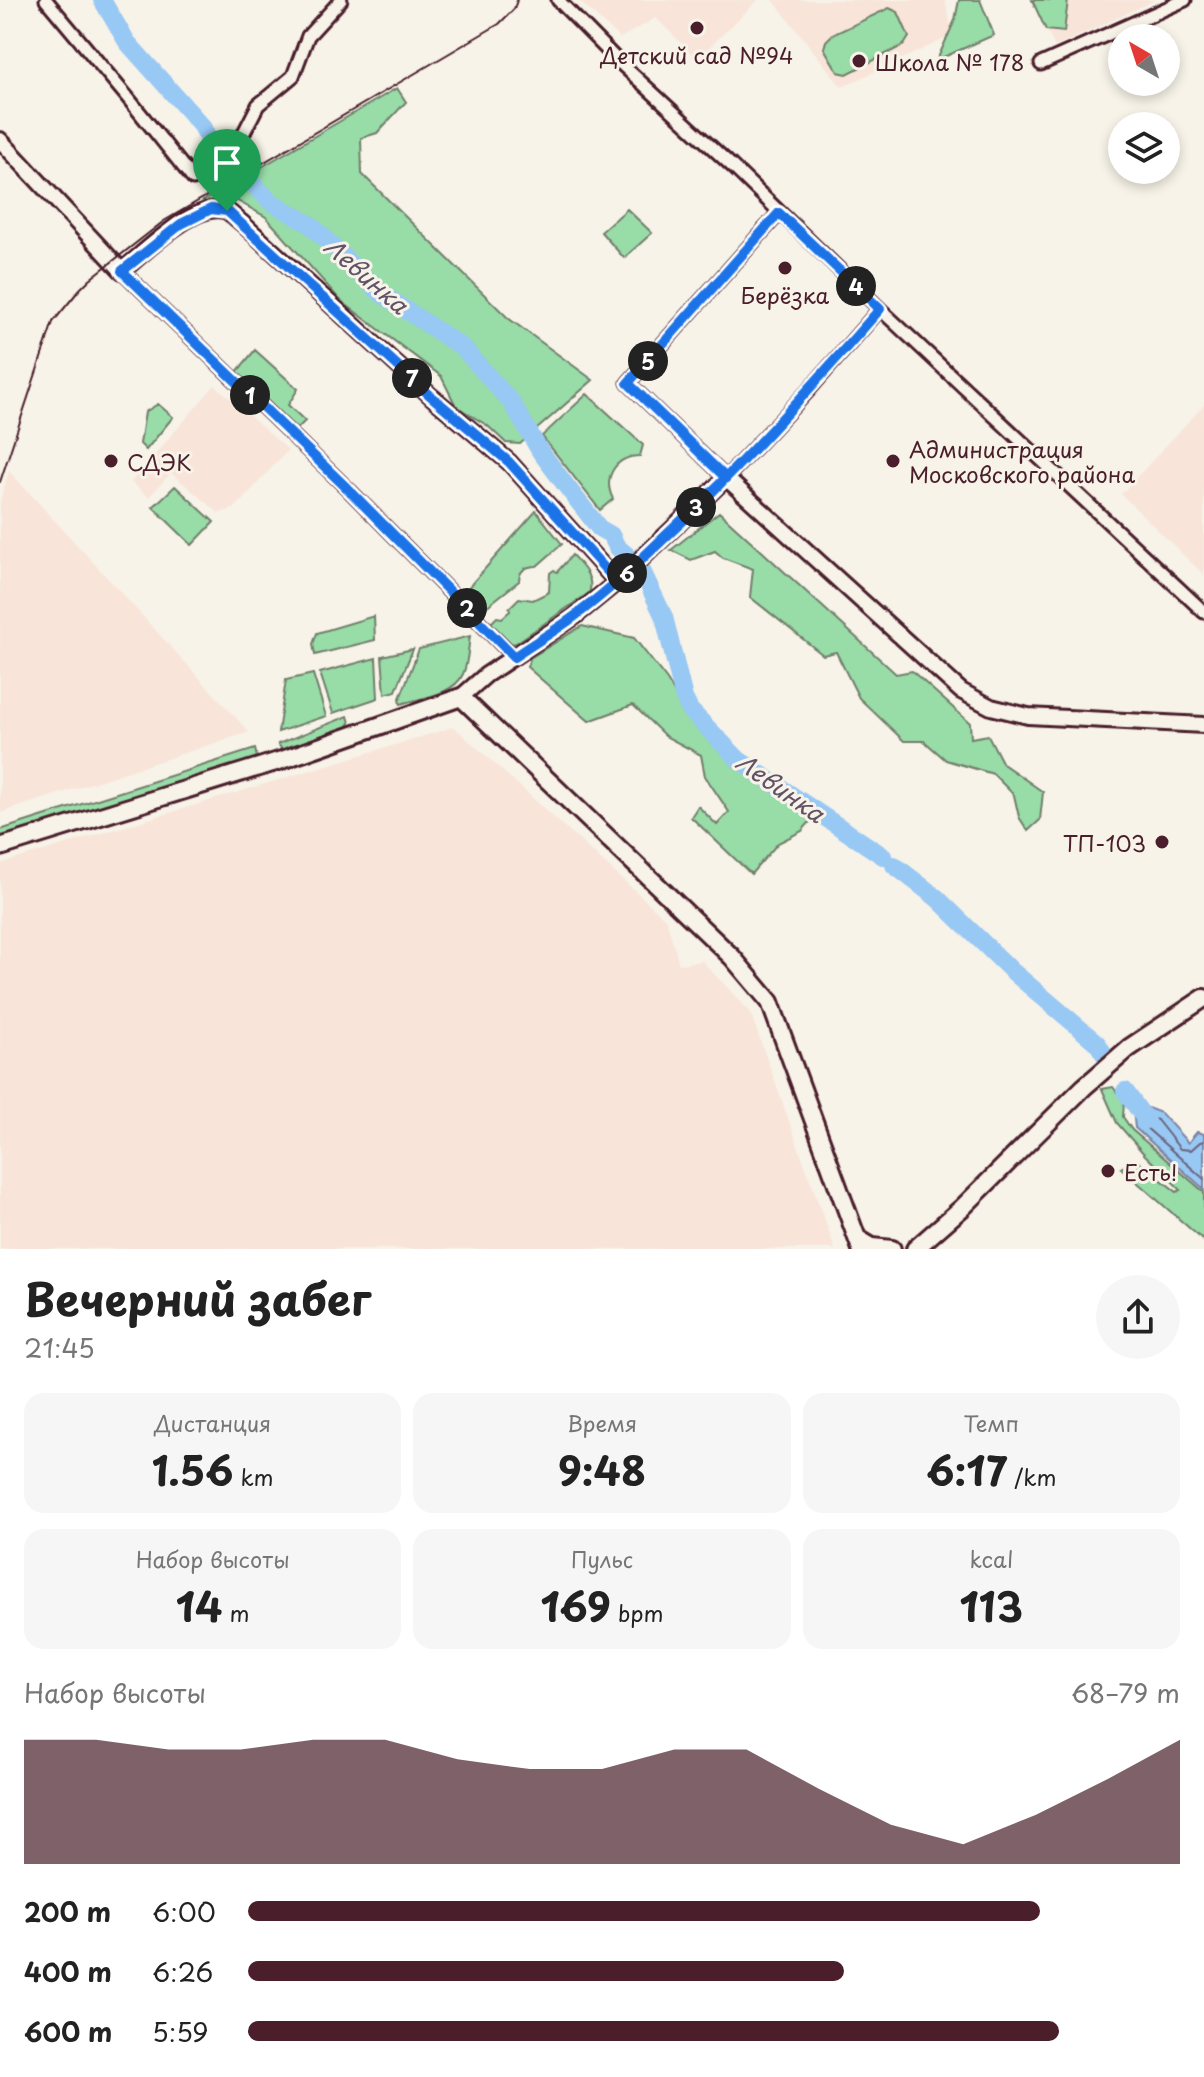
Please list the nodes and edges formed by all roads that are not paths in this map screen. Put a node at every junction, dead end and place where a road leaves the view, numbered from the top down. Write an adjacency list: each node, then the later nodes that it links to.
1 (46, 0): 2 (street)
2 (341, 0)
3 (558, 0): 7 (street)
4 (1185, 0): 5 (street)
5 (1041, 64)
6 (0, 140): 8 (street)
7 (779, 213): 9 (street); 10 (street)
8 (122, 271): 11 (street); 13 (street)
9 (880, 309): 10 (street); 12 (street)
10 (726, 478): 11 (street); 15 (street)
11 (617, 582): 13 (street)
12 (1204, 612)
13 (514, 657): 14 (street)
14 (461, 697): 16 (main road); 18 (main road)
15 (1204, 725)
16 (0, 847)
17 (1204, 998): 21 (main road)
18 (859, 1243): 19 (main road)
19 (892, 1249)
20 (908, 1249): 21 (main road)
21 (915, 1249)

